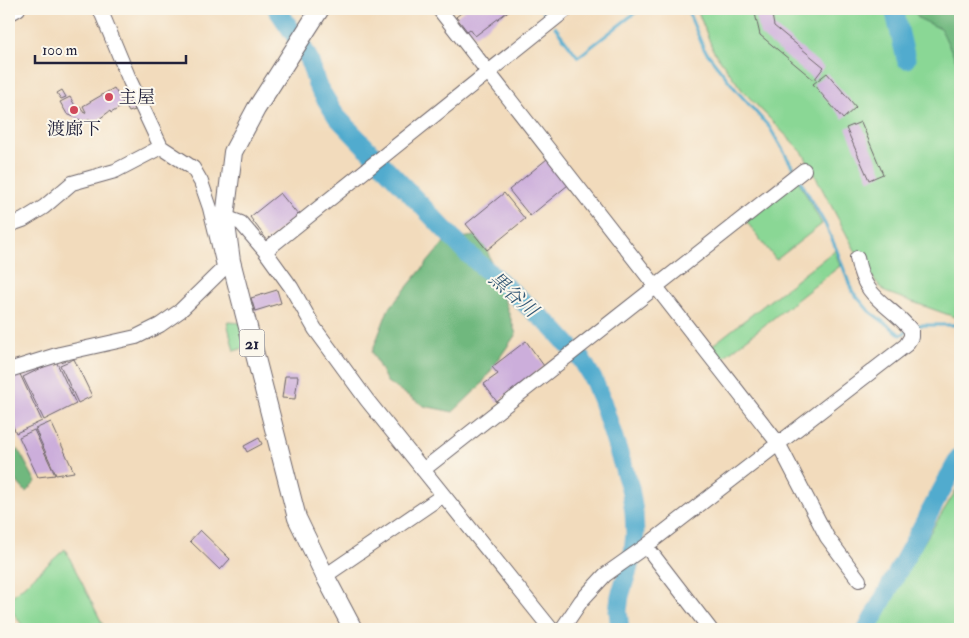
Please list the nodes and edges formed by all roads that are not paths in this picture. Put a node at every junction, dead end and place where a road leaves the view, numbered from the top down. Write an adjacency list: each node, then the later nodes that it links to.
1 (18, 9): 6 (street)
2 (100, 9): 8 (street)
3 (320, 9): 10 (main road, 21)
4 (439, 9): 7 (street)
5 (567, 9): 7 (street)
6 (9, 14)
7 (489, 70): 12 (street); 15 (street)
8 (161, 147): 11 (street); 14 (street)
9 (804, 170): 15 (street)
10 (224, 217): 12 (street); 14 (main road, 21)
11 (9, 225)
12 (266, 251): 18 (street)
13 (857, 258): 17 (street)
14 (227, 264): 16 (street); 21 (main road, 21)
15 (656, 286): 17 (street); 18 (street)
16 (9, 370)
17 (778, 443): 20 (street); 22 (street)
18 (423, 470): 19 (street)
19 (442, 496): 21 (street); 24 (street)
20 (646, 546): 25 (street); 26 (street)
21 (325, 576): 23 (main road, 21)
22 (859, 580)
23 (353, 629)
24 (550, 629)
25 (562, 629)
26 (710, 629)

